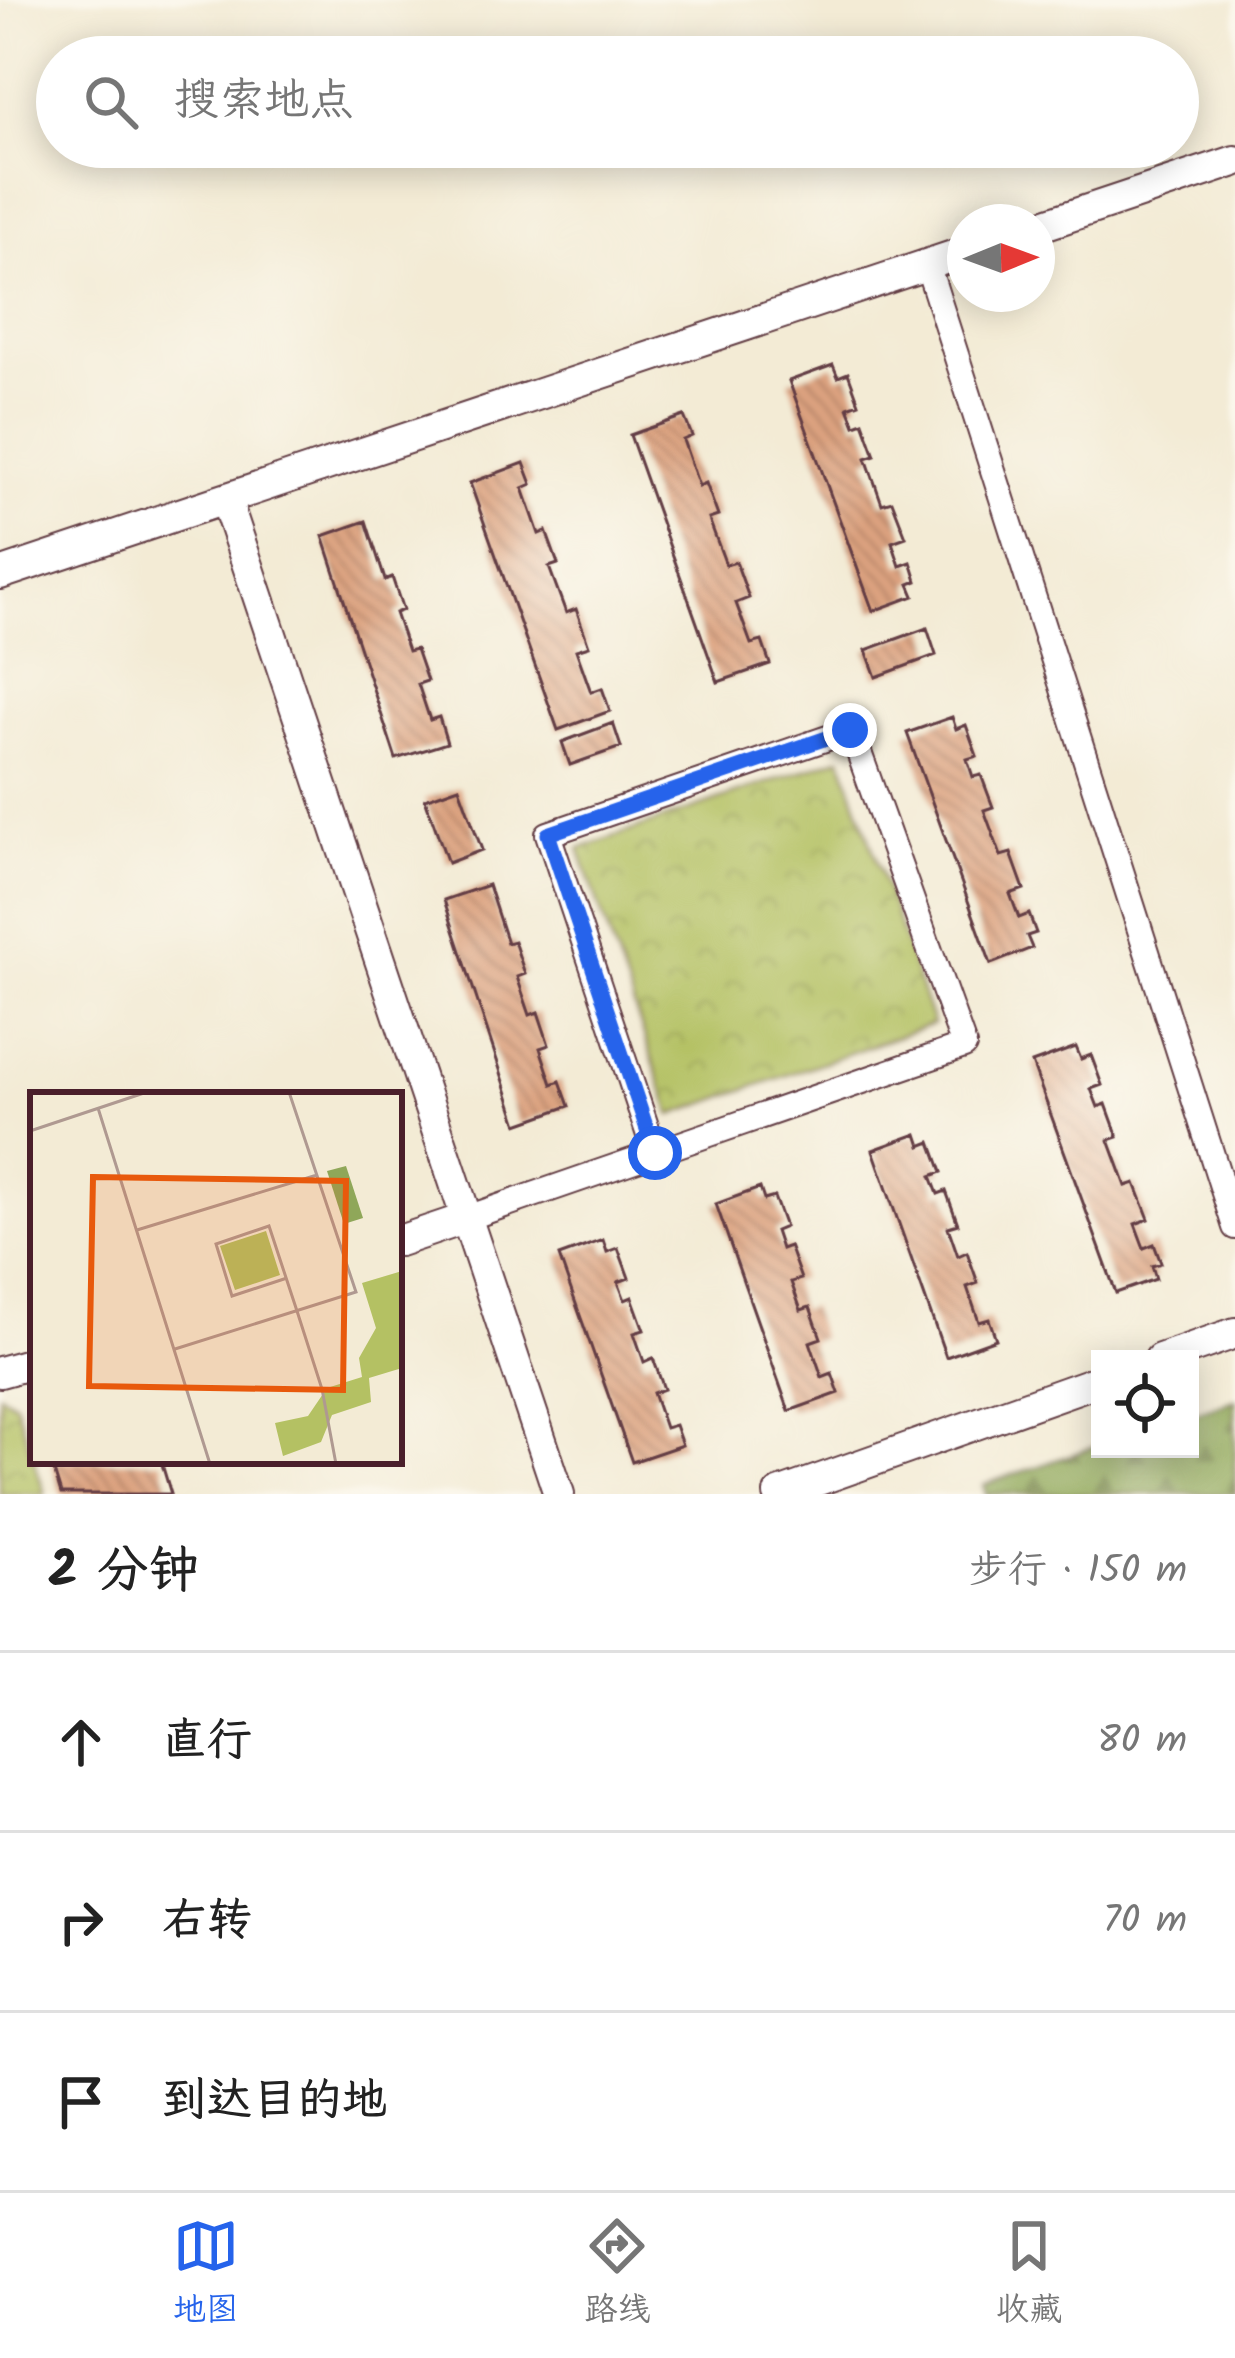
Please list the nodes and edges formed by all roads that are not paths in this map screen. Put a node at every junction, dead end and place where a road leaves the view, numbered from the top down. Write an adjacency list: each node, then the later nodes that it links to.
1 (1235, 161): 2 (street)
2 (1055, 221)
3 (947, 257): 4 (street)
4 (927, 264): 5 (street); 9 (street)
5 (226, 500): 6 (street); 8 (street)
6 (0, 574)
7 (655, 1153): 7 (street); 8 (street)
8 (467, 1218): 10 (street); 16 (street)
9 (1235, 1227)
10 (402, 1240)
11 (1235, 1333): 12 (street)
12 (1186, 1350)
13 (30, 1364): 14 (street)
14 (0, 1372)
15 (1091, 1383): 17 (street)
16 (559, 1494)
17 (778, 1494)

